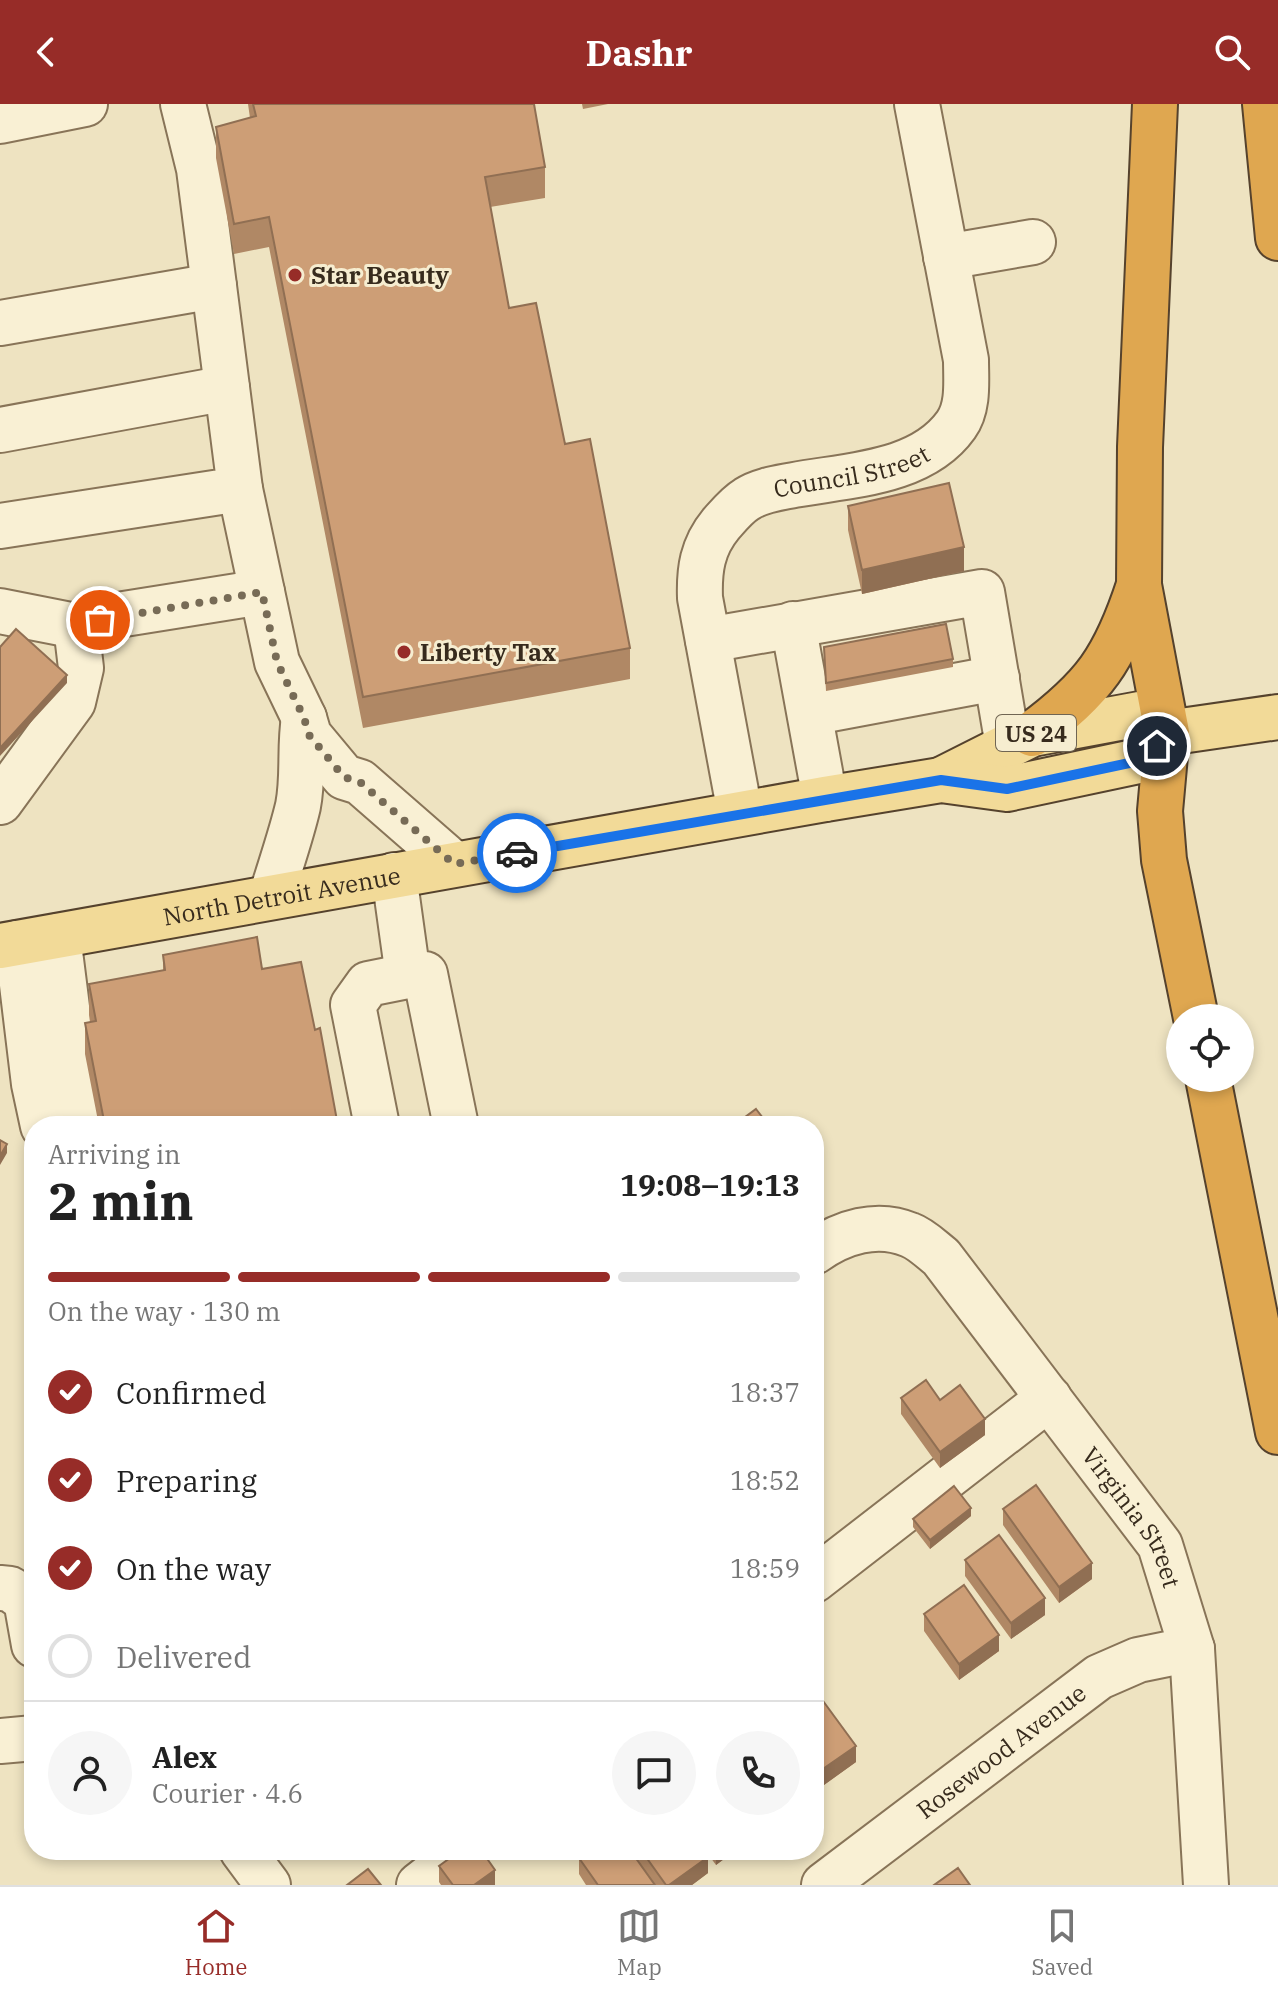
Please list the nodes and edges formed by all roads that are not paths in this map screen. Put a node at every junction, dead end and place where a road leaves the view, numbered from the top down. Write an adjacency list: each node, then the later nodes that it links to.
1 (85, 104): 6 (street)
2 (183, 104): 10 (street)
3 (1155, 104): 16 (highway)
4 (1265, 104): 7 (highway)
5 (917, 106): 9 (street, Council Street)
6 (0, 121)
7 (1278, 238)
8 (1033, 242): 9 (street)
9 (946, 257): 21 (street, Council Street)
10 (214, 286): 11 (street); 12 (street)
11 (0, 323)
12 (227, 388): 13 (street); 14 (street)
13 (0, 430)
14 (240, 489): 15 (street); 17 (street)
15 (0, 526)
16 (1139, 585): 28 (highway); 29 (highway)
17 (262, 592): 20 (street); 27 (street)
18 (0, 611): 20 (street)
19 (793, 624): 21 (street); 23 (street); 25 (street)
20 (76, 626): 32 (street)
21 (708, 640): 33 (street, Council Street)
22 (917, 652): 23 (street); 23 (street); 24 (street); 24 (street)
23 (862, 662): 25 (street)
24 (997, 678): 29 (street)
25 (810, 713): 31 (street)
26 (1278, 717): 28 (main road)
27 (304, 718): 34 (street); 36 (street)
28 (1167, 733): 29 (main road, North Detroit Avenue / US 24); 30 (main road, North Detroit Avenue / US 24); 39 (highway)
29 (1020, 740): 30 (main road, North Detroit Avenue / US 24)
30 (941, 780): 31 (main road, North Detroit Avenue / US 24)
31 (825, 799): 33 (main road, North Detroit Avenue / US 24)
32 (0, 802)
33 (740, 813): 34 (main road, North Detroit Avenue / US 24)
34 (454, 864): 35 (main road, North Detroit Avenue / US 24)
35 (394, 875): 36 (main road, North Detroit Avenue / US 24); 38 (street)
36 (271, 897): 37 (main road, North Detroit Avenue / US 24)
37 (25, 941): 41 (street); 42 (street)
38 (408, 976): 43 (street); 44 (street)
39 (1193, 1004)
40 (1211, 1092): 47 (highway)
41 (41, 1116)
42 (79, 1116)
43 (375, 1116)
44 (454, 1116)
45 (824, 1246): 46 (street, Virginia Street)
46 (1049, 1398): 50 (street); 53 (street, Virginia Street)
47 (1278, 1432)
48 (0, 1569): 49 (street)
49 (24, 1569)
50 (824, 1572)
51 (0, 1588): 52 (street)
52 (24, 1599)
53 (1192, 1649): 60 (street, Rosewood Avenue); 61 (street, Virginia Street)
54 (24, 1739): 55 (street)
55 (0, 1741)
56 (249, 1860): 58 (street)
57 (451, 1860): 59 (street)
58 (268, 1885)
59 (419, 1885)
60 (824, 1885)
61 (1206, 1885)

